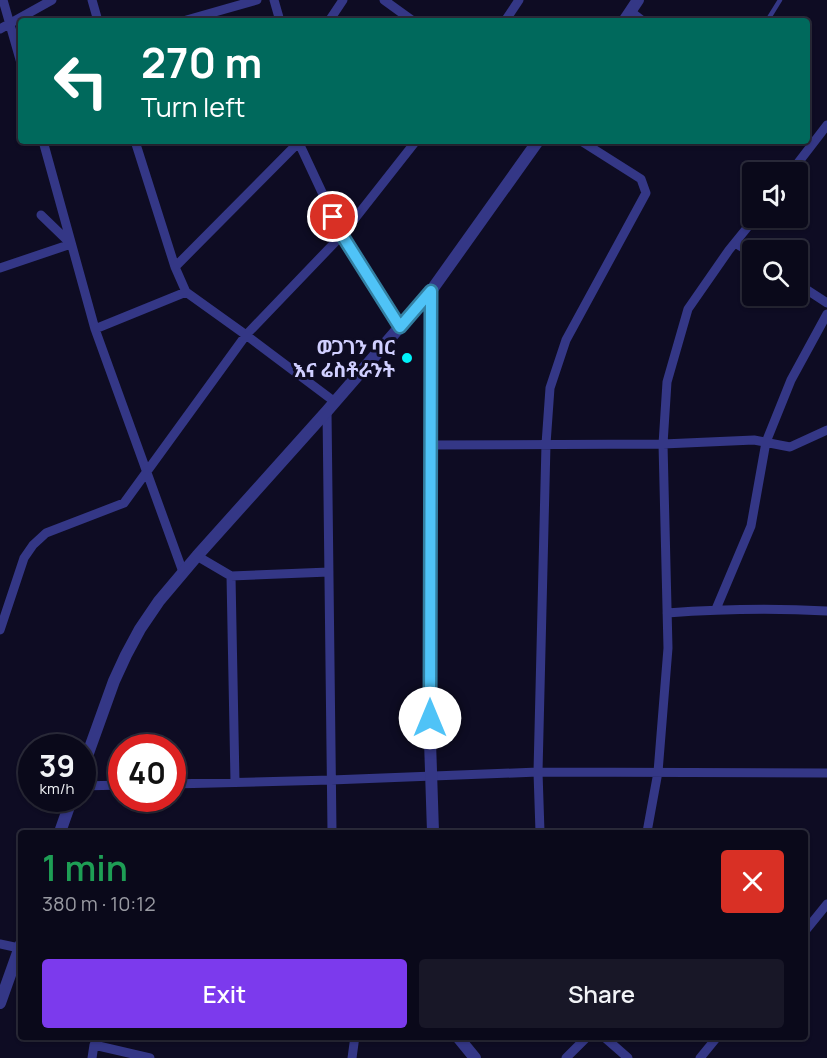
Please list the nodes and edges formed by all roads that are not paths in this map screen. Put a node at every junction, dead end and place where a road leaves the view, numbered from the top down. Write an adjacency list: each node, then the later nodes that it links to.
1 (3, 0): 23 (street)
2 (52, 0): 14 (street)
3 (92, 0): 15 (street)
4 (257, 0): 16 (street)
5 (274, 0): 17 (street)
6 (343, 0): 18 (street)
7 (384, 0): 12 (street)
8 (403, 0): 12 (street)
9 (519, 0): 20 (street)
10 (639, 0): 13 (street)
11 (780, 0): 21 (lane)
12 (396, 9): 19 (street)
13 (627, 16)
14 (19, 18)
15 (97, 18)
16 (194, 18)
17 (279, 18)
18 (331, 18)
19 (409, 18)
20 (507, 18)
21 (769, 18)
22 (18, 19): 23 (street)
23 (10, 23): 24 (street); 25 (street)
24 (0, 29)
25 (18, 52)
26 (827, 125): 27 (street)
27 (810, 141)
28 (44, 144): 50 (street)
29 (136, 144): 42 (street)
30 (296, 144): 42 (street)
31 (299, 144): 39 (street)
32 (414, 144): 39 (street)
33 (536, 144): 44 (street)
34 (585, 144): 55 (street)
35 (808, 144): 36 (street)
36 (797, 162)
37 (41, 215): 43 (street)
38 (747, 228): 40 (street)
39 (342, 235): 49 (street); 51 (street)
40 (735, 243): 41 (street); 56 (street)
41 (742, 247)
42 (175, 267): 46 (street)
43 (0, 268)
44 (431, 291): 49 (street); 57 (street)
45 (808, 291): 47 (street)
46 (186, 292): 50 (street); 51 (street)
47 (827, 303)
48 (827, 314): 54 (street)
49 (400, 327): 52 (street)
50 (95, 329): 58 (street)
51 (246, 335): 52 (street); 58 (street)
52 (331, 406): 59 (street); 61 (street)
53 (827, 430): 54 (street)
54 (766, 442): 56 (street); 63 (street)
55 (546, 444): 56 (street); 57 (street); 68 (street)
56 (663, 444): 65 (street)
57 (430, 445): 71 (street)
58 (147, 472): 60 (street); 66 (street)
59 (197, 556): 60 (street); 62 (street)
60 (183, 572): 67 (street)
61 (329, 572): 62 (street); 72 (street)
62 (231, 576): 73 (street)
63 (716, 609): 64 (street); 65 (street)
64 (827, 611)
65 (667, 613): 69 (street)
66 (0, 630)
67 (95, 734)
68 (538, 772): 69 (street); 71 (street); 79 (street)
69 (658, 772): 70 (street); 80 (street)
70 (827, 773)
71 (432, 775): 72 (street); 78 (street)
72 (331, 780): 73 (street); 77 (street)
73 (235, 782): 74 (street)
74 (186, 784)
75 (67, 812): 76 (street)
76 (61, 830)
77 (332, 830)
78 (433, 830)
79 (540, 830)
80 (647, 830)
81 (827, 904): 82 (street)
82 (808, 928)
83 (0, 944): 84 (street)
84 (18, 946)
85 (18, 952): 86 (street)
86 (0, 1003)
87 (354, 1040): 94 (street)
88 (459, 1040): 95 (street)
89 (584, 1040): 96 (street)
90 (608, 1040): 97 (street)
91 (715, 1040): 98 (street)
92 (92, 1058): 93 (street)
93 (150, 1058)
94 (352, 1058)
95 (475, 1058)
96 (566, 1058)
97 (628, 1058)
98 (700, 1058)

